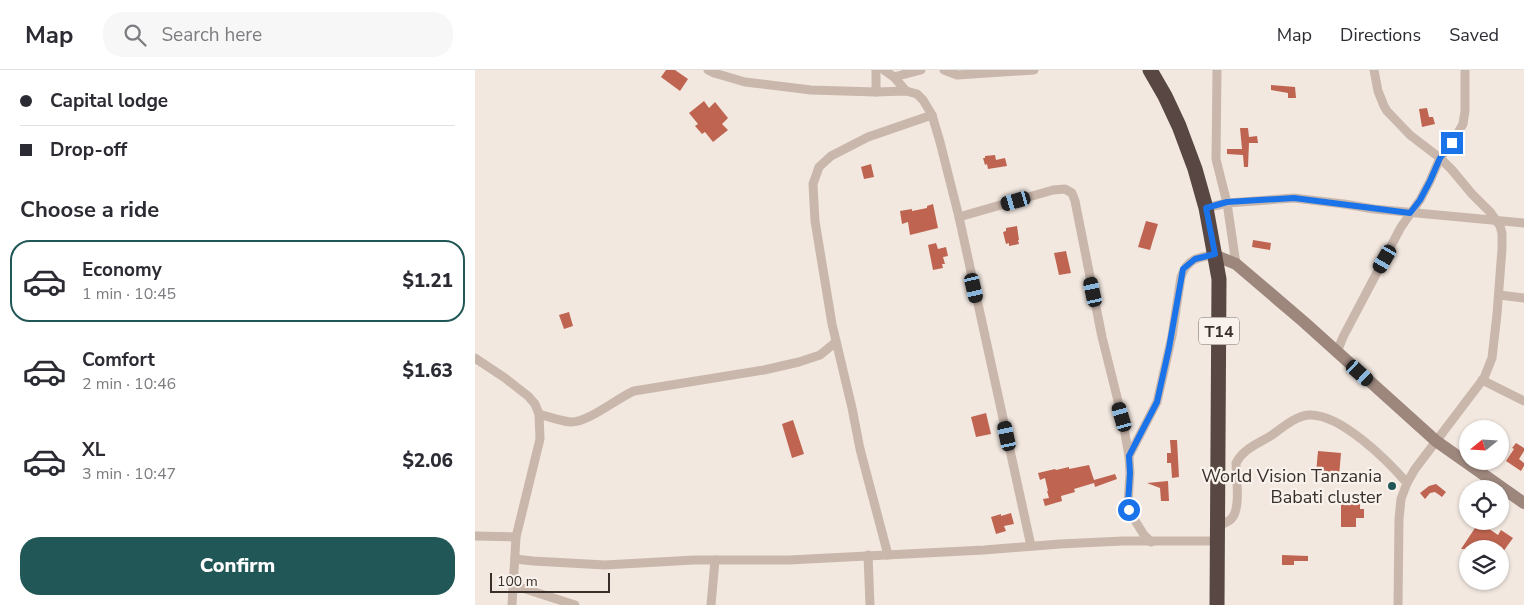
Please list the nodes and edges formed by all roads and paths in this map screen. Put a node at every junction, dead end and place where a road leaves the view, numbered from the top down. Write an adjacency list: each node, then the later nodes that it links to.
1 (708, 70): 13 (street)
2 (876, 70): 13 (street)
3 (884, 70): 11 (street)
4 (921, 70): 11 (street)
5 (944, 70): 6 (street)
6 (1034, 70)
7 (1151, 70): 17 (highway, T14)
8 (1217, 70): 16 (street)
9 (1374, 70): 15 (street)
10 (1465, 70): 15 (street)
11 (894, 76): 12 (street)
12 (906, 91): 13 (street); 14 (street)
13 (876, 92)
14 (932, 115): 19 (street); 26 (street)
15 (1440, 158): 18 (street); 20 (street)
16 (1227, 202): 17 (street); 18 (street); 23 (street)
17 (1206, 208): 22 (highway, T14)
18 (1410, 213): 20 (street); 27 (street)
19 (959, 217): 33 (street); 41 (street)
20 (1496, 220): 21 (street); 24 (street)
21 (1524, 223)
22 (1215, 254): 23 (street); 33 (street); 36 (highway, T14)
23 (1236, 264): 27 (street)
24 (1499, 295): 25 (street); 29 (street)
25 (1524, 298)
26 (836, 342): 31 (street); 42 (street)
27 (1337, 352): 32 (street)
28 (475, 358): 31 (street)
29 (1482, 380): 30 (street); 32 (street)
30 (1524, 401)
31 (539, 414): 38 (street)
32 (1436, 441): 34 (street); 35 (street)
33 (1129, 456): 40 (street)
34 (1407, 483): 36 (street); 52 (street)
35 (1524, 503)
36 (1218, 526): 39 (highway, T14)
37 (475, 536): 38 (street)
38 (516, 537): 44 (street)
39 (1218, 541): 40 (street); 51 (highway, T14)
40 (1151, 542): 41 (street)
41 (1031, 546): 42 (street)
42 (889, 554): 43 (street)
43 (868, 556): 45 (street); 50 (street)
44 (515, 559): 45 (street); 46 (street)
45 (715, 560): 49 (street)
46 (513, 585): 47 (street); 48 (street)
47 (570, 604)
48 (512, 605)
49 (711, 605)
50 (870, 605)
51 (1217, 605)
52 (1398, 605)

